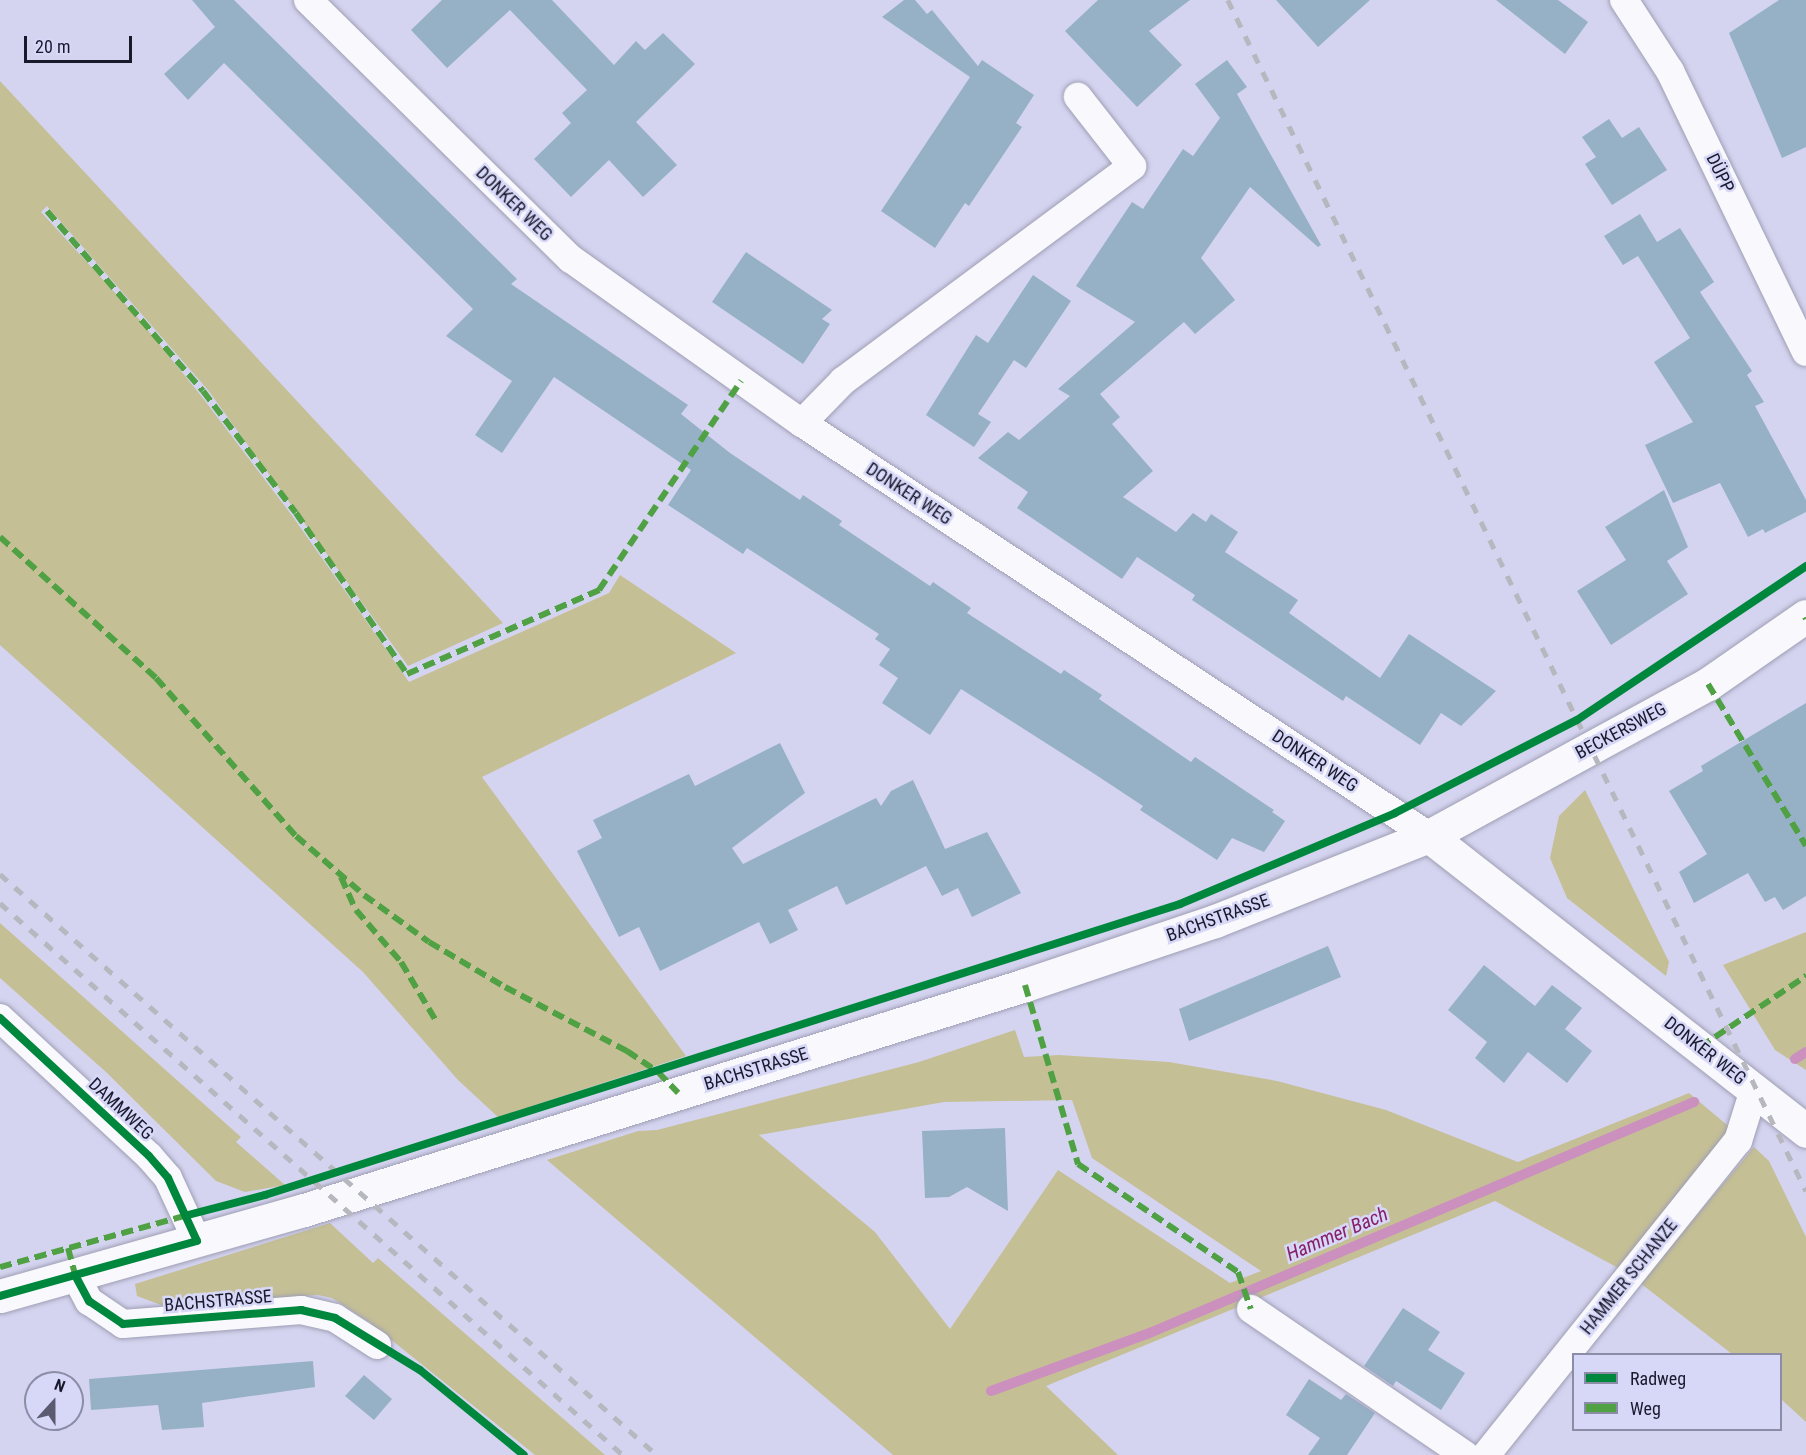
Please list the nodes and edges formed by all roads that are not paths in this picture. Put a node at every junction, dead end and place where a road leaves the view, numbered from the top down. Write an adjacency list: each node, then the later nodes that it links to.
1 (308, 0): 5 (street, DONKER WEG)
2 (1623, 0): 4 (street, DÜPP)
3 (1078, 97): 5 (street)
4 (1806, 352)
5 (802, 423): 7 (street, DONKER WEG)
6 (1806, 616): 7 (street, BECKERSWEG)
7 (1429, 836): 9 (street, DONKER WEG); 11 (street, BACHSTRASSE)
8 (0, 1018): 11 (street, DAMMWEG)
9 (1754, 1090): 10 (street, DONKER WEG); 17 (street, HAMMER SCHANZE)
10 (1806, 1131)
11 (197, 1241): 12 (street, BACHSTRASSE)
12 (75, 1275): 13 (street, BACHSTRASSE); 15 (street, BACHSTRASSE)
13 (0, 1296)
14 (1251, 1309): 16 (street)
15 (377, 1346)
16 (1465, 1455)
17 (1486, 1455)

